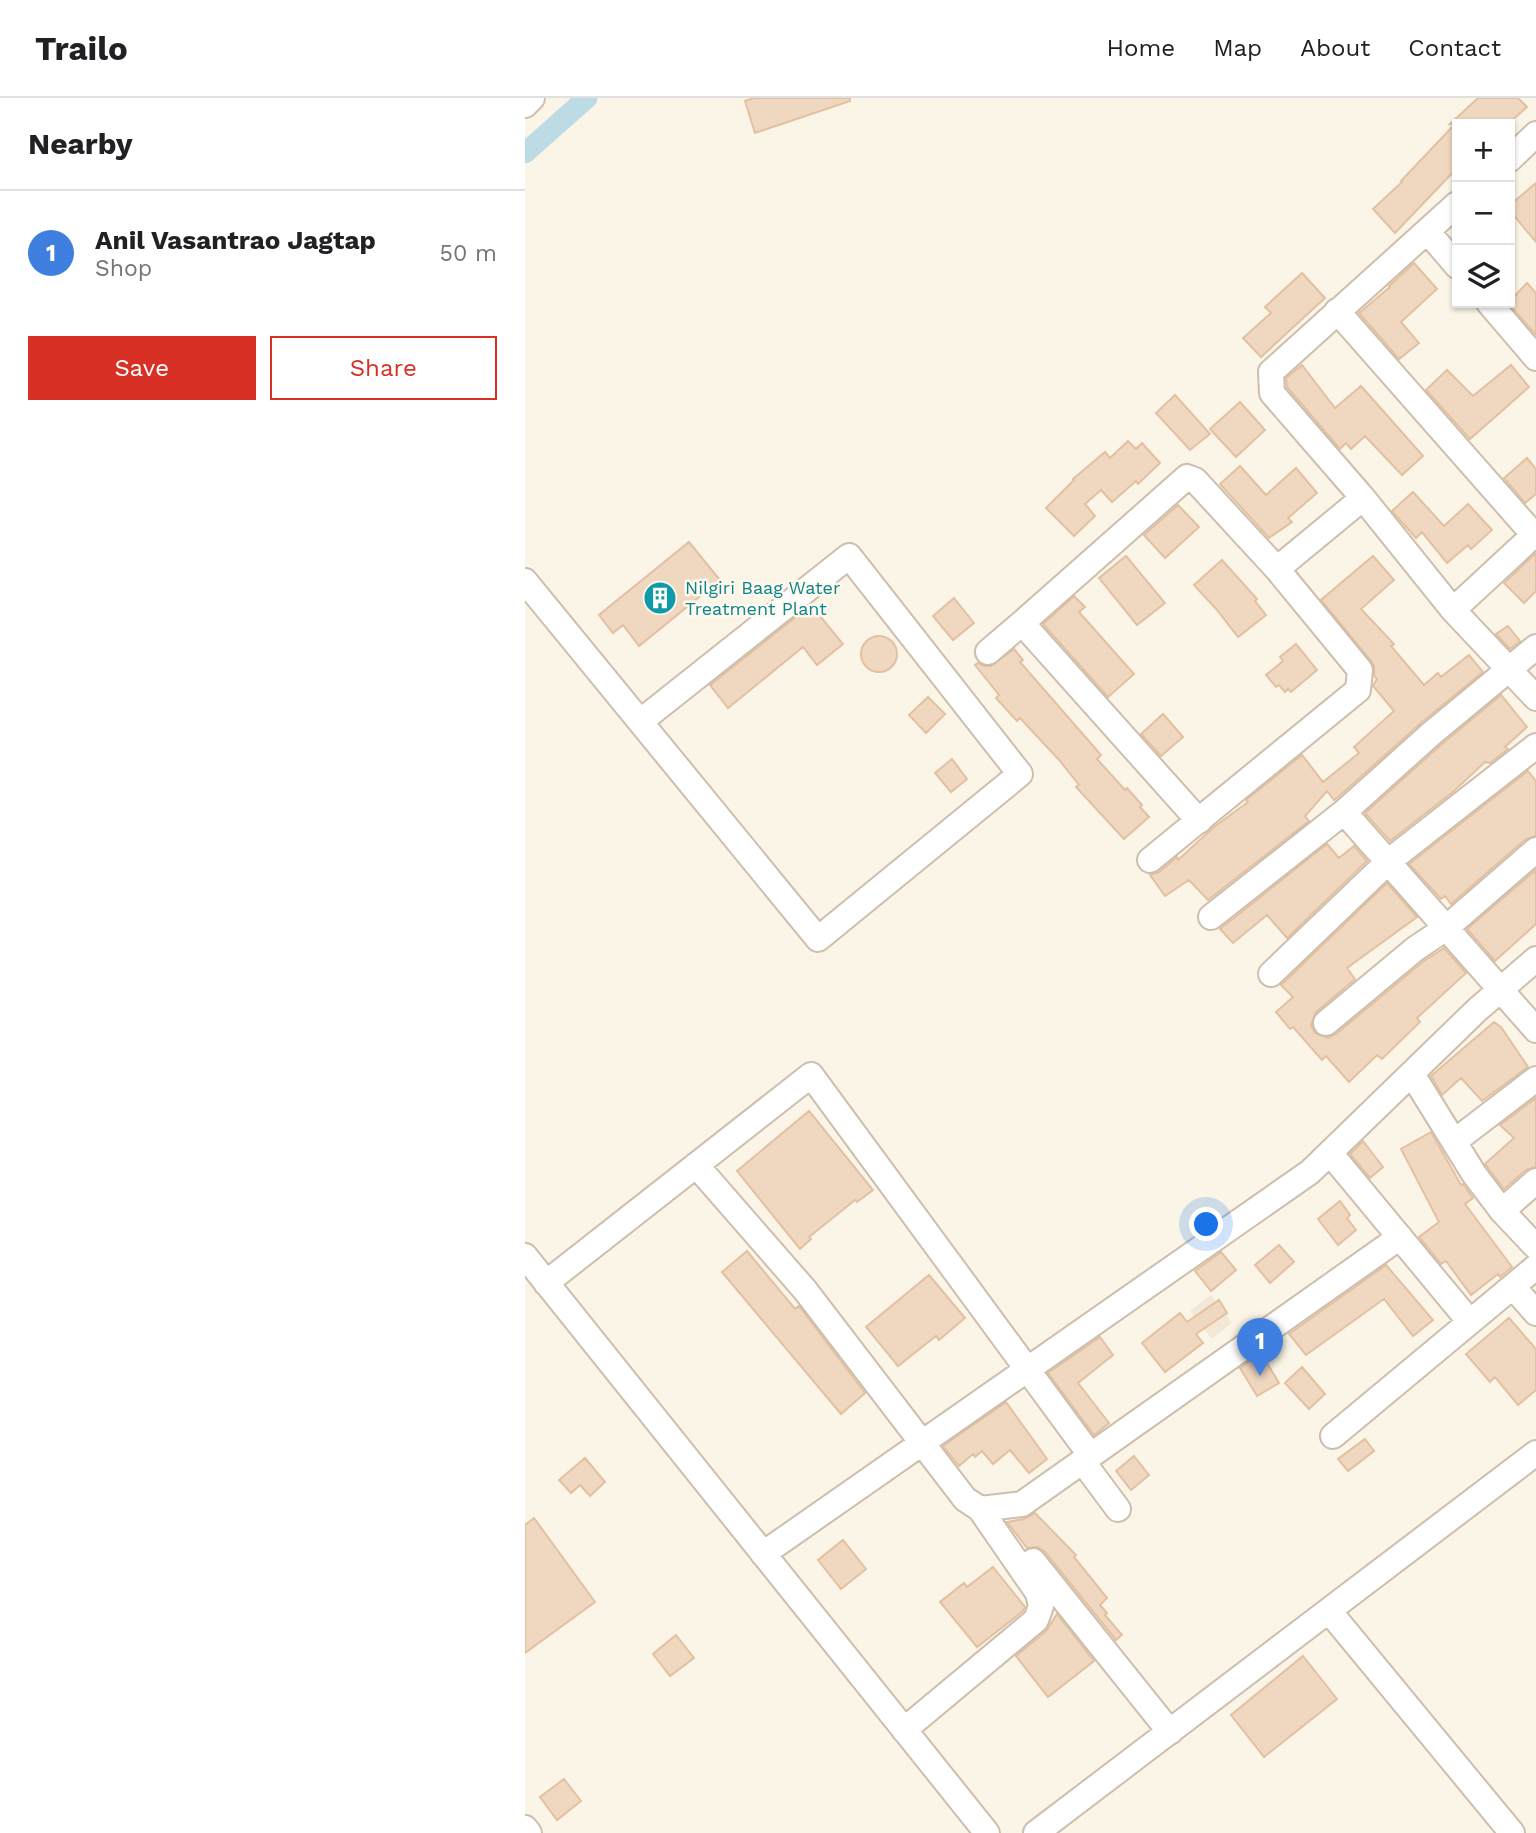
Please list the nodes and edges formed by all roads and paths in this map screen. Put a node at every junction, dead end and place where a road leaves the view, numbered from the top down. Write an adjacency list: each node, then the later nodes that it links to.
1 (1536, 134): 2 (street)
2 (1515, 154)
3 (1452, 208): 4 (street)
4 (1427, 231): 5 (street); 7 (street)
5 (1452, 260)
6 (1493, 308): 8 (street)
7 (1337, 311): 9 (street); 10 (street)
8 (1536, 358)
9 (1363, 498): 11 (street); 13 (street)
10 (1535, 534): 13 (street)
11 (1277, 569): 14 (street); 22 (street)
12 (525, 581): 19 (street)
13 (1453, 610): 17 (street)
14 (1022, 622): 16 (street); 22 (street)
15 (1536, 646): 17 (street)
16 (988, 652)
17 (1509, 669): 18 (street); 21 (street)
18 (1536, 698)
19 (641, 721): 19 (street)
20 (1536, 746): 25 (street)
21 (1344, 812): 25 (street); 26 (street)
22 (1199, 821): 24 (street)
23 (1536, 850): 27 (street)
24 (1150, 860)
25 (1389, 861): 27 (street); 29 (street)
26 (1211, 917)
27 (1446, 928): 30 (street); 31 (street)
28 (1536, 959): 30 (street)
29 (1271, 974)
30 (1500, 990): 32 (street); 33 (street)
31 (1326, 1023)
32 (1536, 1030)
33 (1412, 1074): 35 (street); 36 (street)
34 (1536, 1079): 35 (street)
35 (1455, 1141): 39 (street)
36 (1330, 1153): 40 (street); 48 (street)
37 (697, 1165): 44 (street); 48 (street); 50 (street)
38 (1536, 1181): 39 (street)
39 (1502, 1211): 41 (street)
40 (1400, 1237): 47 (street); 52 (street)
41 (1536, 1247)
42 (525, 1256): 44 (street)
43 (1536, 1268): 45 (street)
44 (546, 1283): 55 (street)
45 (1513, 1287): 46 (street); 47 (street)
46 (1536, 1313)
47 (1470, 1322): 49 (street)
48 (1027, 1370): 50 (street); 52 (street)
49 (1333, 1436)
50 (922, 1442): 53 (street); 55 (street)
51 (1536, 1453): 56 (street)
52 (1087, 1459): 53 (street); 54 (street)
53 (986, 1509): 57 (street); 58 (street)
54 (1118, 1509)
55 (763, 1554): 57 (street)
56 (1329, 1611): 58 (street); 63 (street)
57 (904, 1730): 61 (street)
58 (1170, 1732): 62 (street)
59 (525, 1828): 60 (street)
60 (529, 1833)
61 (987, 1833)
62 (1036, 1833)
63 (1512, 1833)

